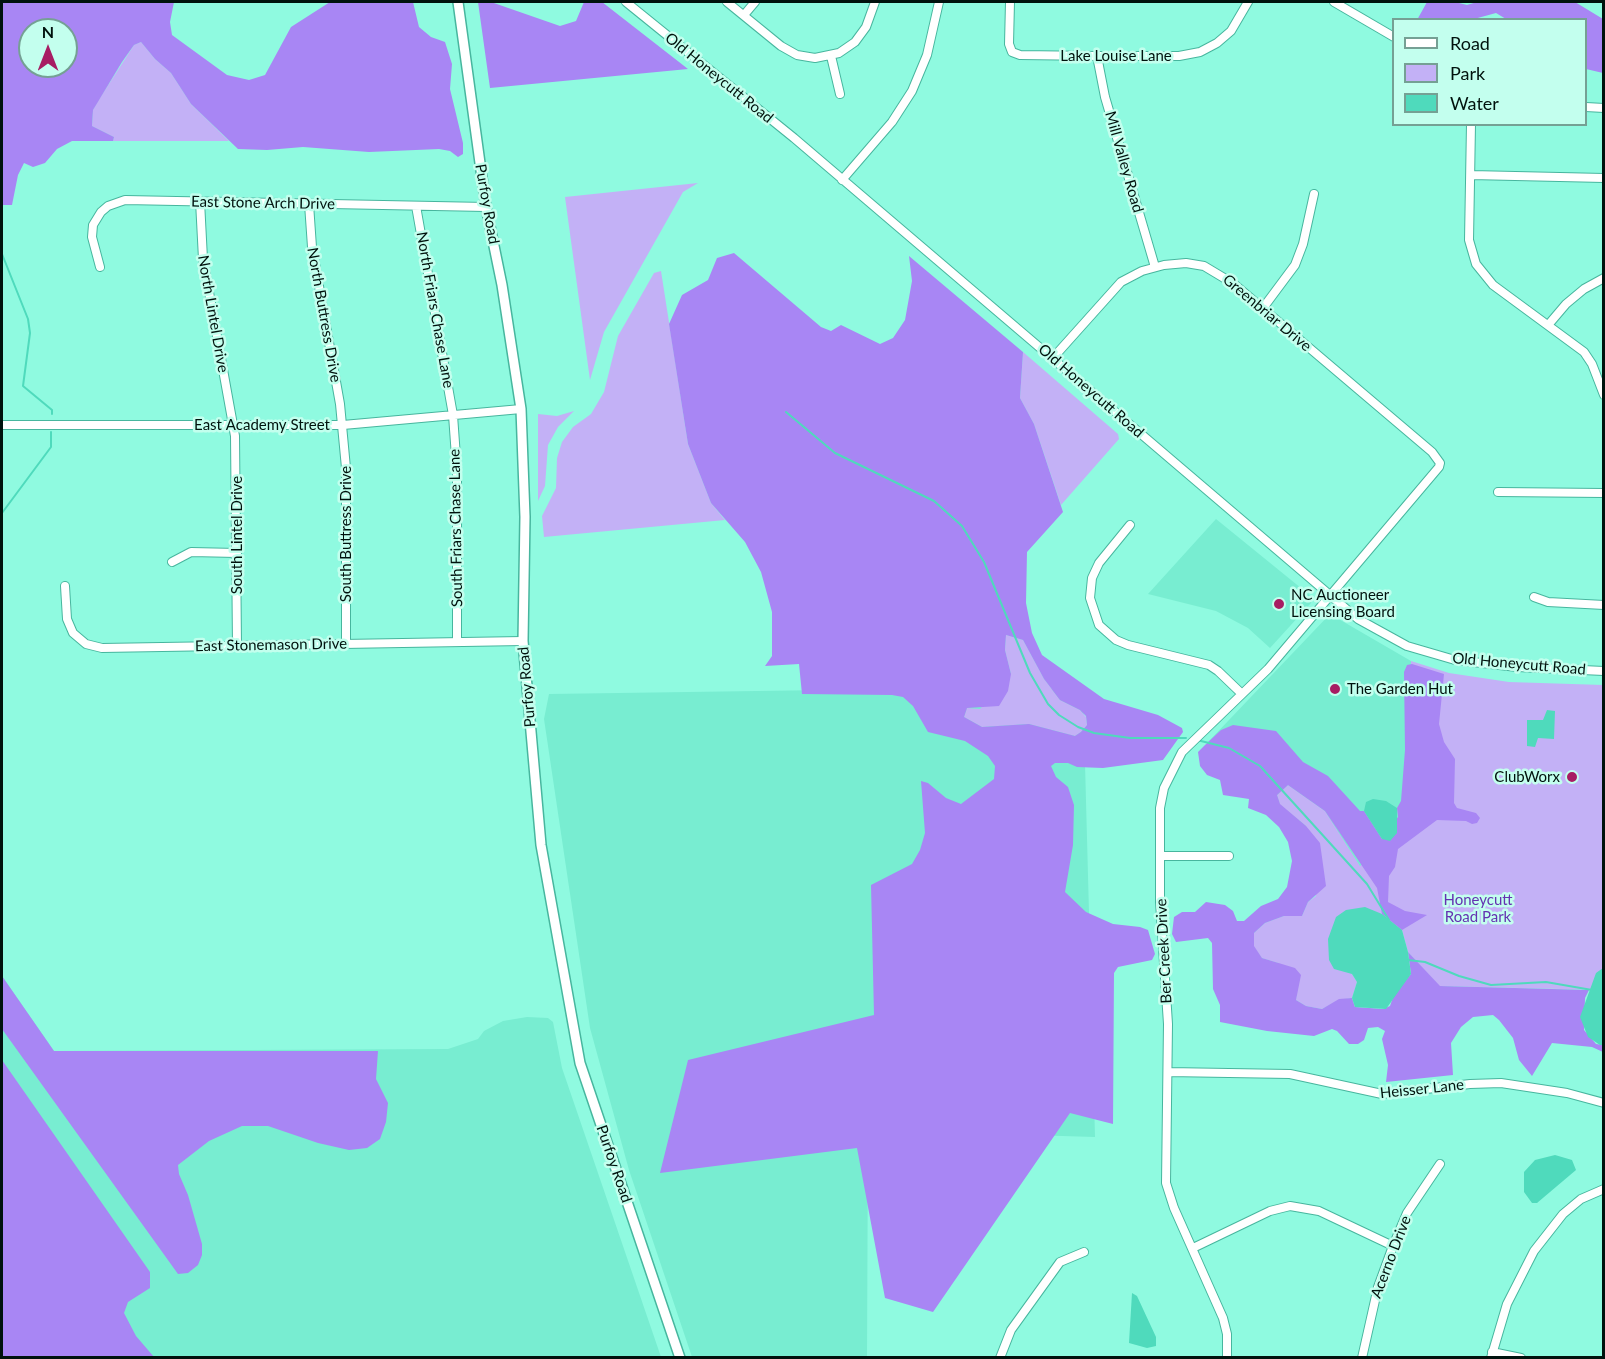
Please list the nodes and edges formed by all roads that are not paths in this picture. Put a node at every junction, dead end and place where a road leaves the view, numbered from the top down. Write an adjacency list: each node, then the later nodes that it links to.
1 (458, 2): 25 (street, Purfoy Road)
2 (626, 2): 20 (street, Old Honeycutt Road)
3 (727, 2): 10 (street)
4 (755, 2): 10 (street)
5 (875, 2): 12 (street)
6 (939, 2): 20 (street)
7 (1010, 2): 13 (street, Lake Louise Lane)
8 (1248, 2): 13 (street, Lake Louise Lane)
9 (1334, 2): 11 (street)
10 (744, 15): 12 (street)
11 (1392, 36)
12 (831, 56): 14 (street)
13 (1097, 56): 27 (street, Mill Valley Road)
14 (840, 94)
15 (1587, 107): 16 (street)
16 (1604, 108)
17 (1471, 126): 18 (street)
18 (1471, 175): 19 (street); 30 (street)
19 (1604, 178)
20 (842, 180): 31 (street, Old Honeycutt Road)
21 (1314, 194): 29 (street)
22 (200, 201): 23 (street, East Stone Arch Drive); 26 (street, East Stone Arch Drive); 36 (street, North Lintel Drive)
23 (309, 204): 24 (street, East Stone Arch Drive); 37 (street, North Buttress Drive)
24 (416, 206): 25 (street, East Stone Arch Drive); 34 (street, North Friars Chase Lane)
25 (486, 207): 33 (street, Purfoy Road)
26 (100, 267)
27 (1155, 267): 29 (street, Greenbriar Drive); 31 (street, Greenbriar Drive)
28 (1604, 278): 30 (street)
29 (1263, 308): 38 (street, Greenbriar Drive)
30 (1549, 324): 32 (street)
31 (1052, 358): 45 (street, Old Honeycutt Road)
32 (1604, 395)
33 (521, 409): 34 (street, East Academy Street); 48 (street, Purfoy Road)
34 (453, 415): 37 (street, East Academy Street); 49 (street, South Friars Chase Lane)
35 (2, 425): 36 (street, East Academy Street)
36 (233, 425): 37 (street, East Academy Street); 42 (street, South Lintel Drive)
37 (343, 425): 50 (street, South Buttress Drive)
38 (1439, 467): 45 (street, Ber Creek Drive)
39 (1498, 492): 40 (street)
40 (1604, 494)
41 (1130, 525): 53 (street)
42 (237, 553): 43 (street); 51 (street, South Lintel Drive)
43 (172, 562)
44 (65, 586): 51 (street, East Stonemason Drive)
45 (1331, 597): 52 (street, Old Honeycutt Road); 53 (street, Ber Creek Drive)
46 (1534, 597): 47 (street)
47 (1604, 605)
48 (523, 641): 49 (street, East Stonemason Drive); 64 (street, Purfoy Road)
49 (457, 642): 50 (street, East Stonemason Drive)
50 (346, 643): 51 (street, East Stonemason Drive)
51 (237, 646)
52 (1604, 671)
53 (1242, 694): 54 (street, Ber Creek Drive)
54 (1160, 856): 55 (street); 56 (street, Ber Creek Drive)
55 (1230, 856)
56 (1168, 1072): 57 (street, Heisser Lane); 61 (street, Ber Creek Drive)
57 (1604, 1103)
58 (1440, 1164): 60 (street, Acerno Drive)
59 (1604, 1190): 63 (street)
60 (1393, 1246): 61 (street); 67 (street, Acerno Drive)
61 (1192, 1248): 66 (street, Ber Creek Drive)
62 (1084, 1252): 65 (street)
63 (1492, 1355): 68 (street)
64 (680, 1358)
65 (1000, 1358)
66 (1227, 1358)
67 (1362, 1358)
68 (1521, 1358)

